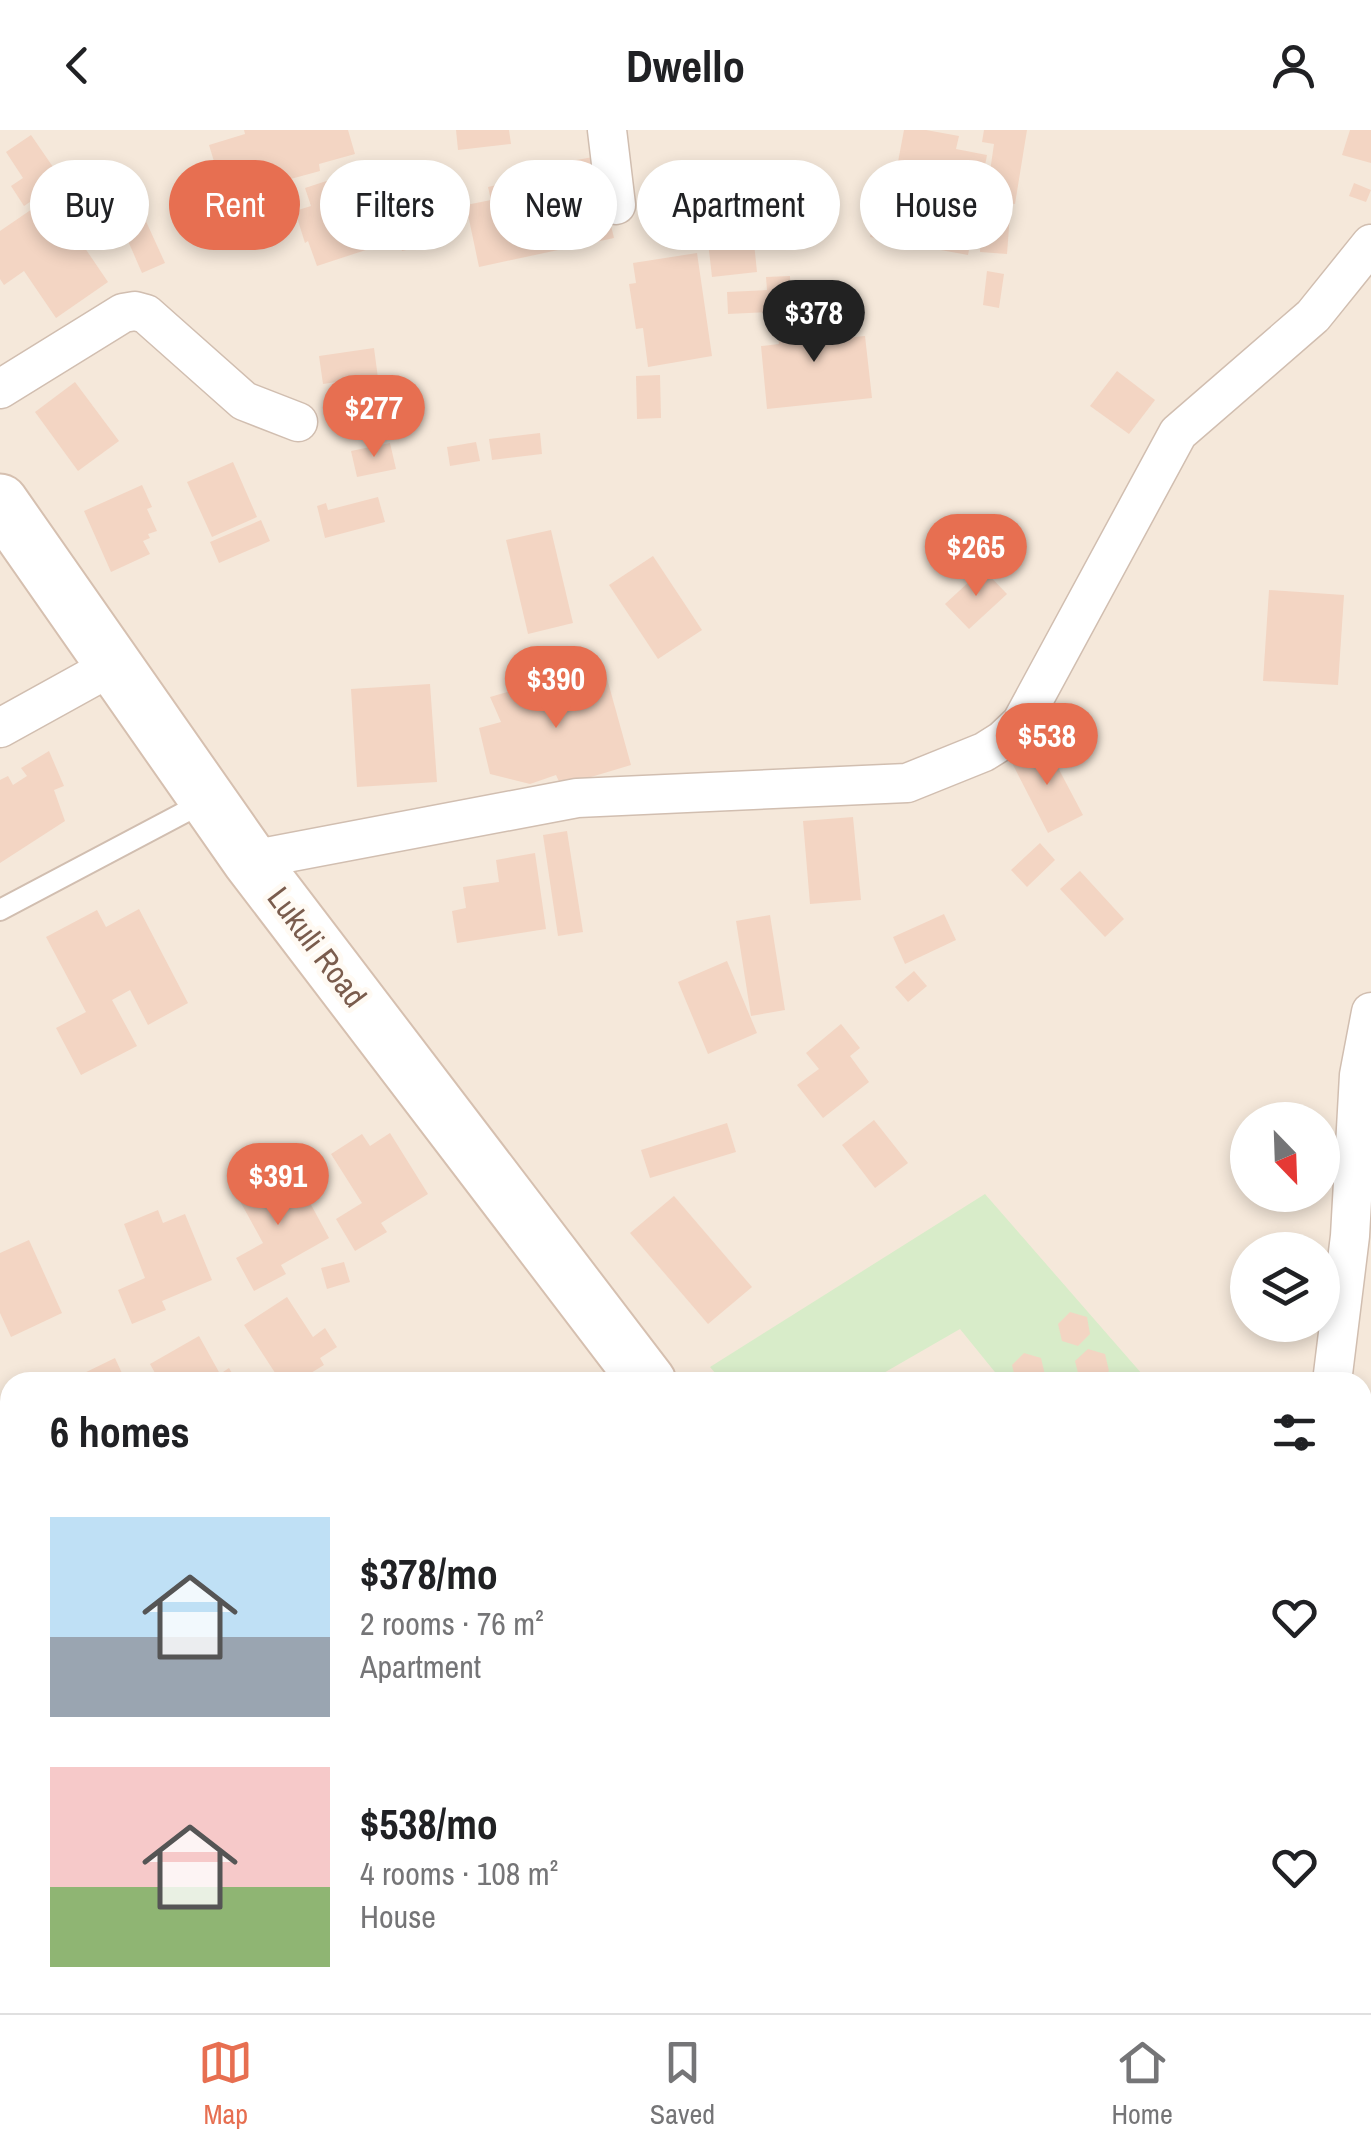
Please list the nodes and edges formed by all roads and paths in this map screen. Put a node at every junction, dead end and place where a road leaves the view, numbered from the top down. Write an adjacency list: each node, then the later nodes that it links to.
1 (607, 130): 2 (street)
2 (611, 160)
3 (1371, 244): 10 (street)
4 (0, 389): 5 (street)
5 (298, 422)
6 (0, 502): 7 (street, Lukuli Road)
7 (114, 665): 8 (street); 9 (street, Lukuli Road)
8 (0, 728)
9 (208, 800): 10 (street, Lukuli Road); 11 (lane)
10 (250, 860): 13 (street, Lukuli Road)
11 (0, 910)
12 (1371, 1012): 14 (street)
13 (640, 1372)
14 (1333, 1372)

